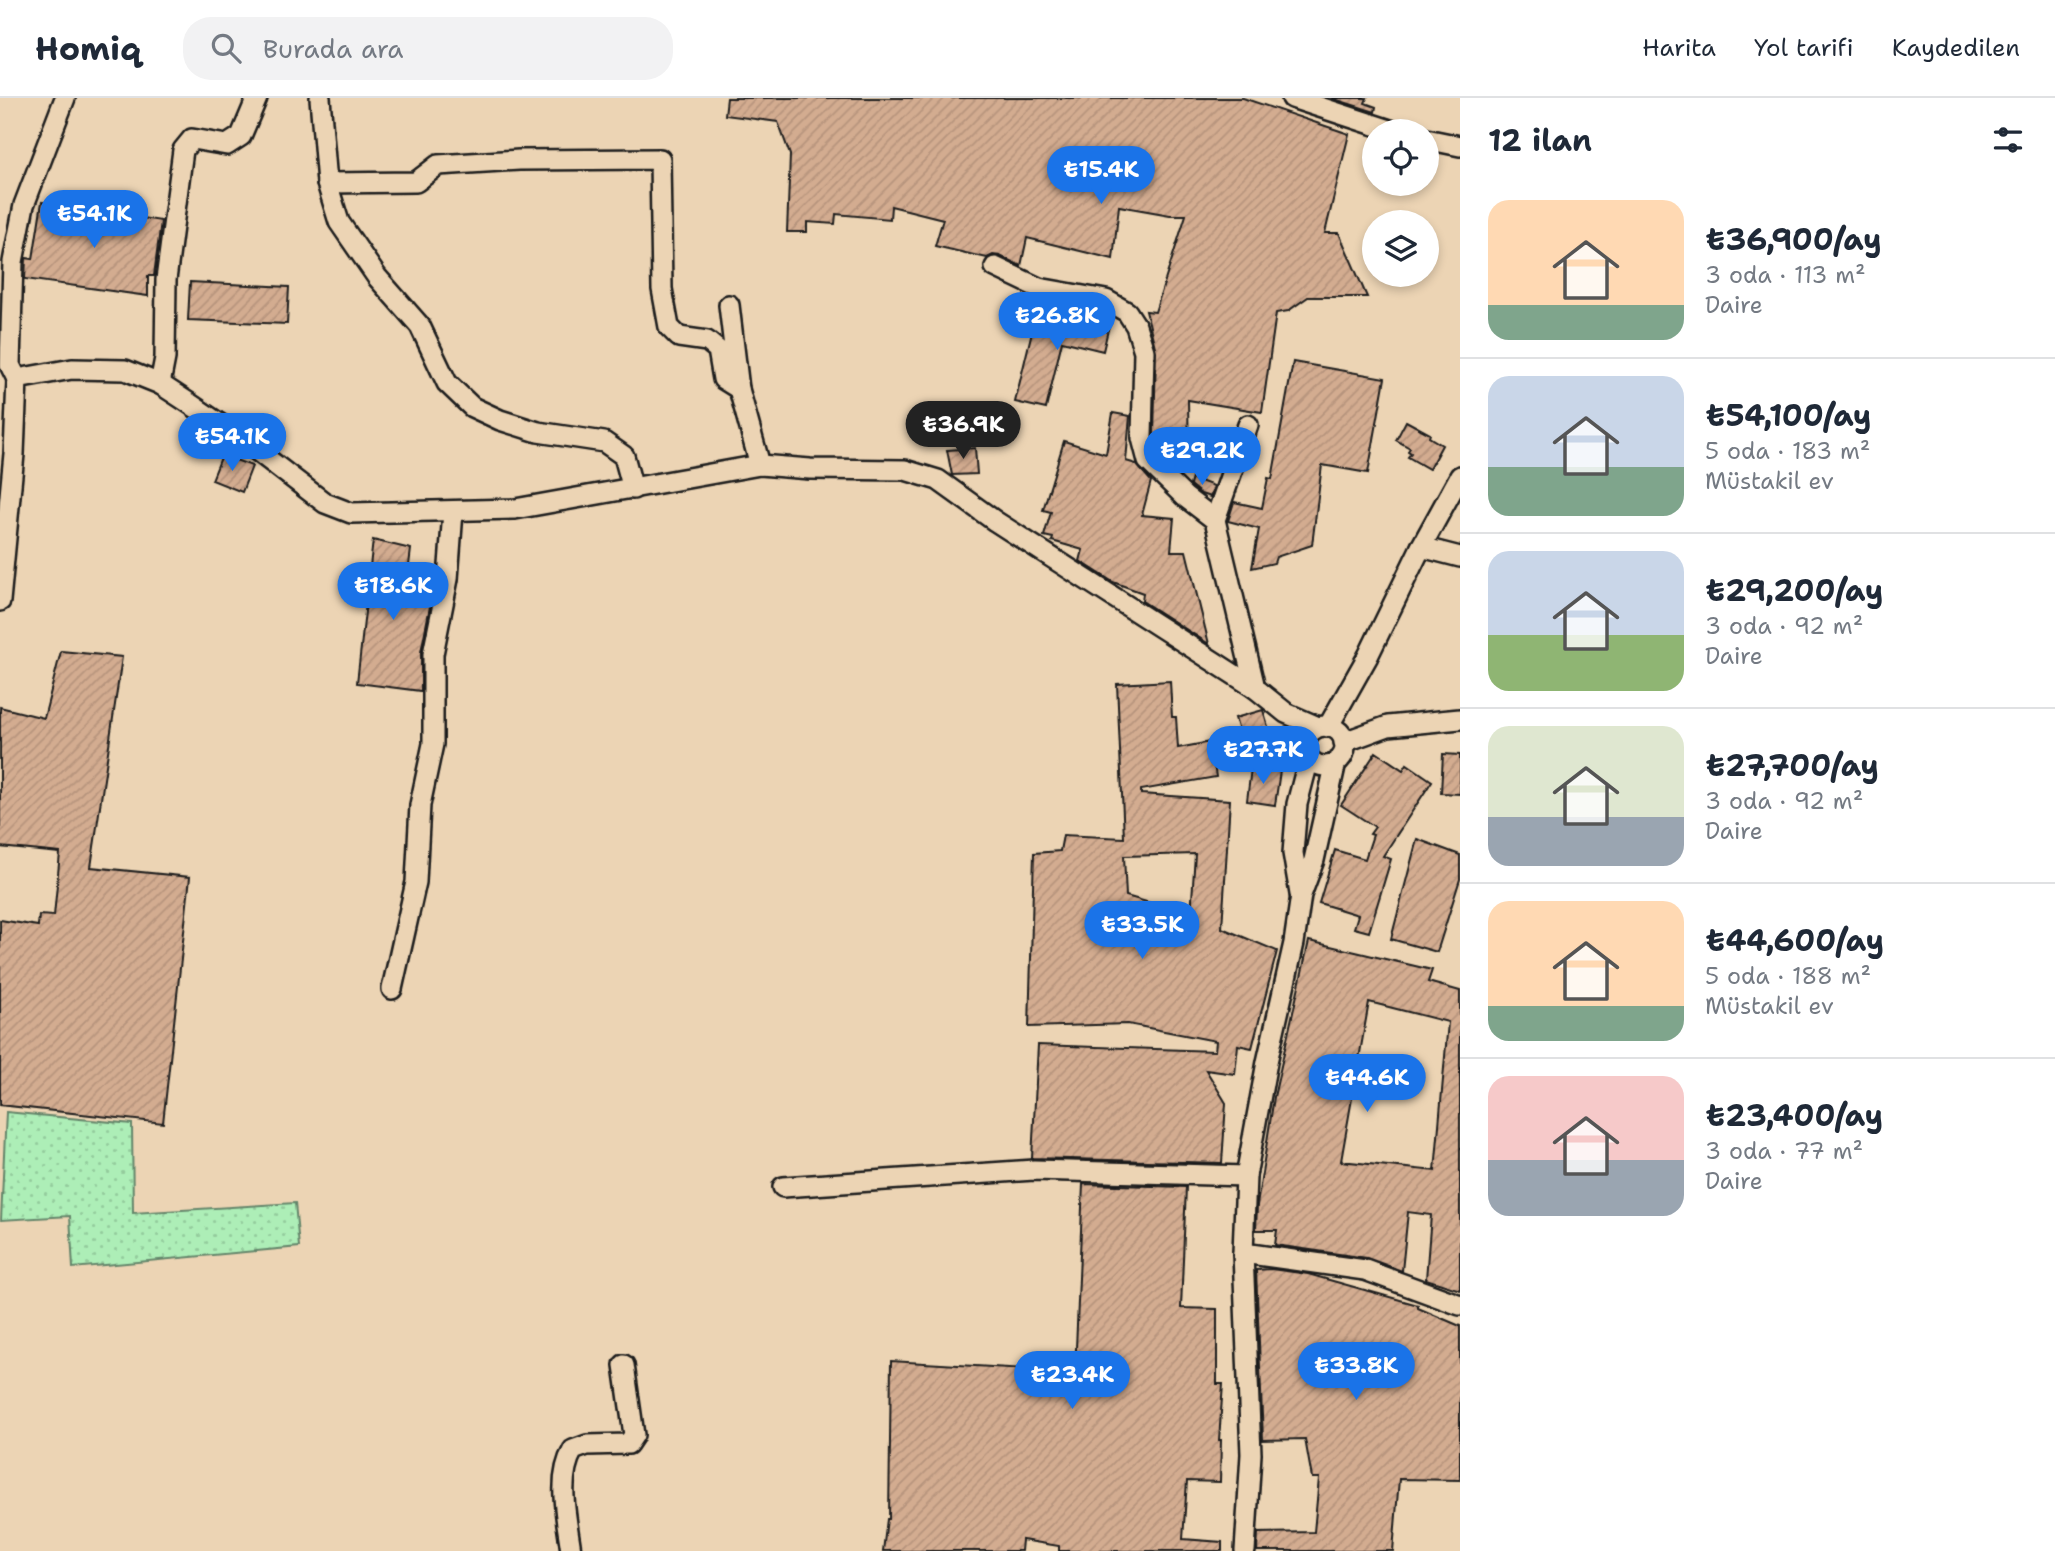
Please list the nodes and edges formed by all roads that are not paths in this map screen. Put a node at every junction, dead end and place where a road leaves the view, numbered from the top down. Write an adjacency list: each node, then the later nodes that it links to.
1 (65, 98): 11 (street)
2 (257, 98): 12 (street)
3 (320, 98): 8 (street)
4 (1292, 98): 5 (street)
5 (1362, 121)
6 (1439, 142): 7 (street)
7 (1460, 146)
8 (327, 183): 13 (street); 17 (street)
9 (995, 267): 19 (street)
10 (729, 305): 13 (street)
11 (17, 379): 12 (street); 22 (street)
12 (160, 384): 18 (street)
13 (739, 389): 15 (street)
14 (1248, 425): 19 (street)
15 (760, 465): 17 (street); 23 (street)
16 (1460, 476): 20 (street)
17 (633, 489): 18 (street)
18 (453, 512): 31 (street)
19 (1215, 520): 23 (street)
20 (1421, 547): 21 (street); 26 (street)
21 (1460, 557)
22 (0, 601)
23 (1255, 688): 24 (street)
24 (1286, 713): 26 (street); 28 (street)
25 (1460, 719): 27 (street)
26 (1323, 727): 27 (street); 28 (street)
27 (1344, 742): 29 (street)
28 (1307, 752): 29 (street); 30 (street)
29 (1336, 762): 30 (street)
30 (1301, 895): 32 (street)
31 (392, 989)
32 (1246, 1176): 33 (street); 34 (street)
33 (783, 1187)
34 (1243, 1253): 35 (street); 38 (street)
35 (1460, 1305)
36 (624, 1365): 37 (street)
37 (571, 1551)
38 (1245, 1551)

